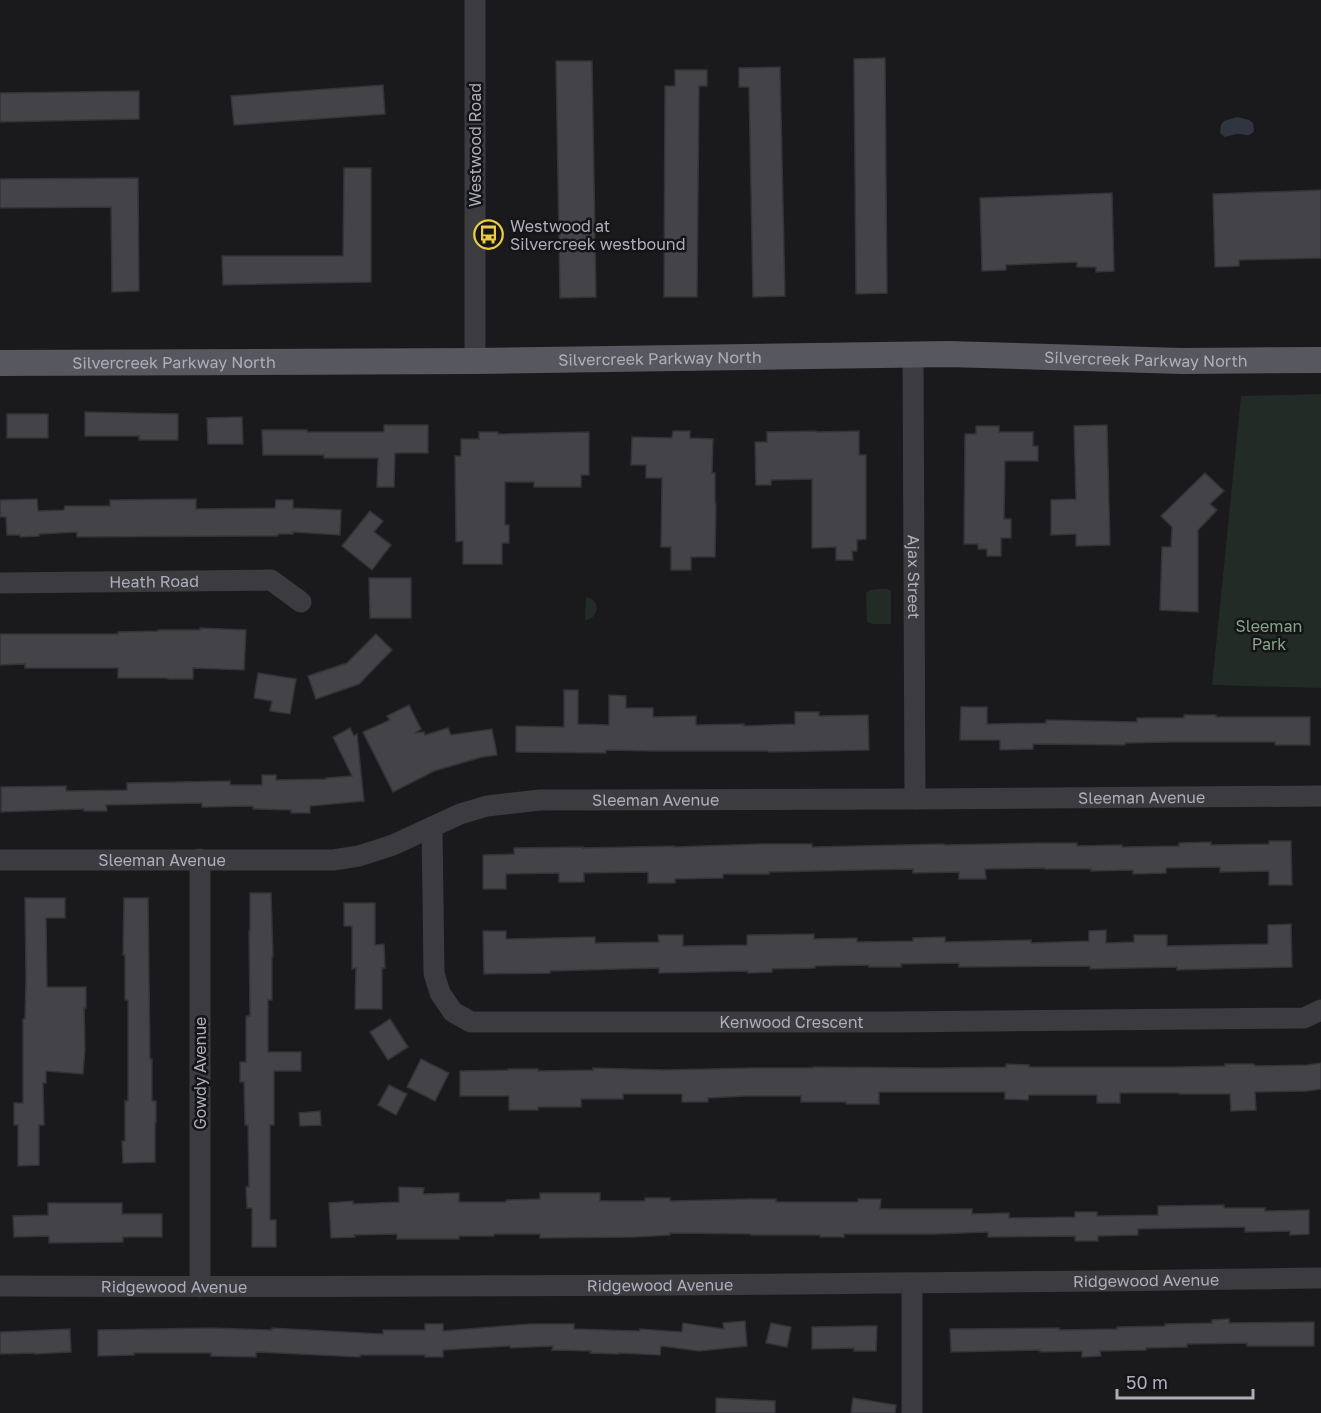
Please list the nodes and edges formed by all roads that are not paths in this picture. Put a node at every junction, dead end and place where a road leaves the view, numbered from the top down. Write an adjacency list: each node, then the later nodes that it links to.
1 (475, 0): 4 (street, Westwood Road)
2 (913, 355): 3 (main road, Silvercreek Parkway North); 4 (main road, Silvercreek Parkway North); 9 (street, Ajax Street)
3 (1321, 360)
4 (475, 361): 5 (main road, Silvercreek Parkway North)
5 (0, 363)
6 (0, 583): 7 (street, Heath Road)
7 (301, 602)
8 (1321, 796): 9 (street, Sleeman Avenue)
9 (915, 799): 10 (street, Sleeman Avenue)
10 (432, 827): 11 (street, Sleeman Avenue); 13 (street, Kenwood Crescent)
11 (200, 859): 12 (street, Sleeman Avenue); 17 (street, Gowdy Avenue)
12 (0, 861)
13 (1321, 1010)
14 (1321, 1278): 15 (street, Ridgewood Avenue)
15 (912, 1283): 17 (street, Ridgewood Avenue); 18 (street)
16 (0, 1286): 17 (street, Ridgewood Avenue)
17 (200, 1287)
18 (912, 1413)

